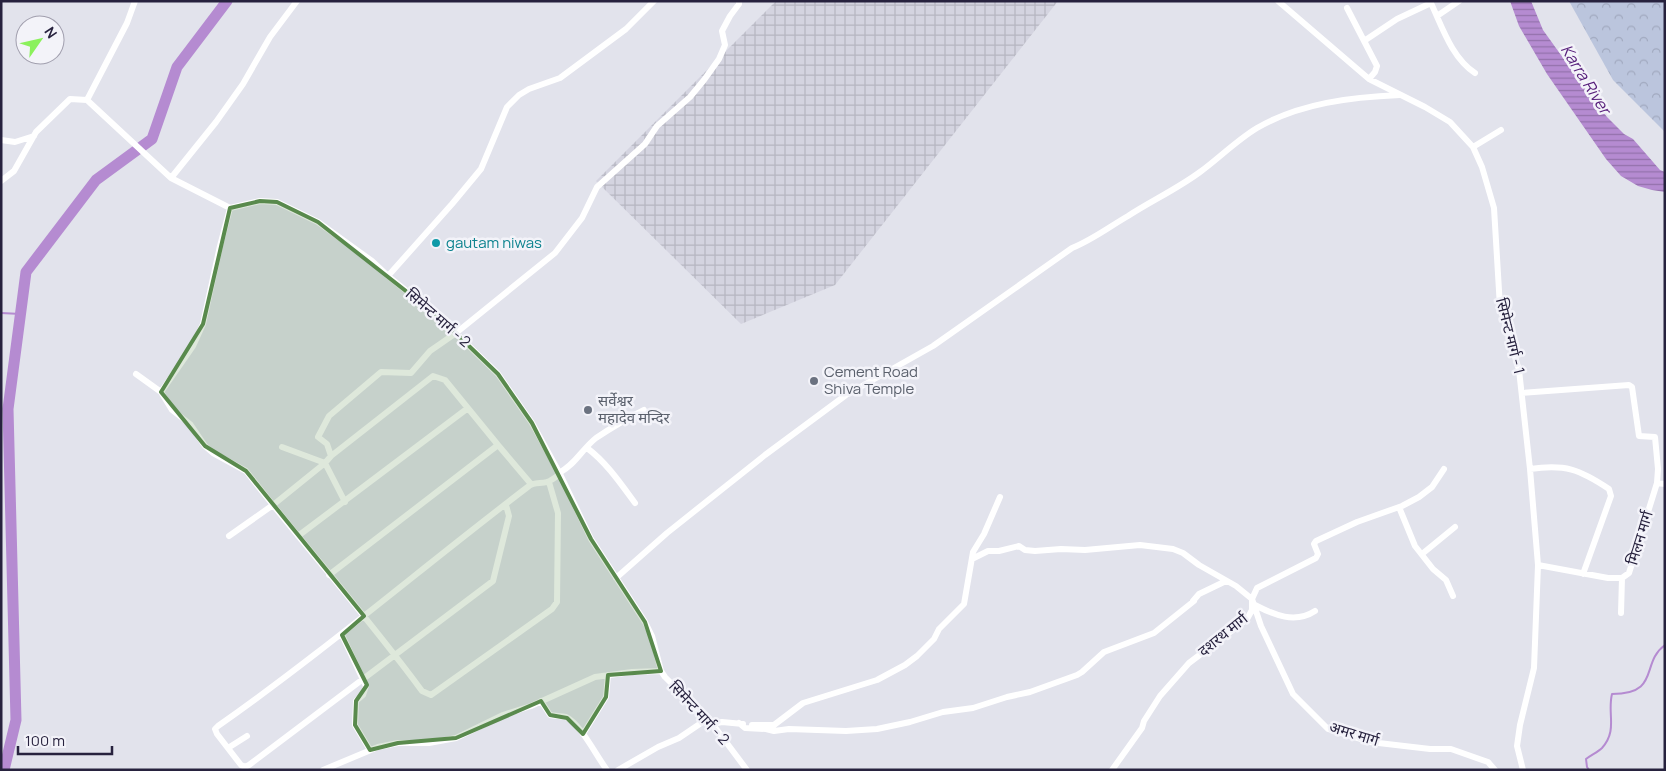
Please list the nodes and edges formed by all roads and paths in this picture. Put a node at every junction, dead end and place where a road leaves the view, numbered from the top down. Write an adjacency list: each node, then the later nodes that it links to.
1 (135, 1): 14 (street)
2 (297, 1): 19 (street)
3 (654, 1): 22 (street)
4 (739, 1): 23 (street)
5 (1278, 1): 12 (street, सिमेन्ट मार्ग - 1)
6 (1459, 1): 9 (street)
7 (1430, 2): 9 (street); 10 (street)
8 (1347, 8): 10 (street)
9 (1437, 16): 11 (street)
10 (1364, 40): 12 (street)
11 (1476, 74)
12 (1369, 79): 13 (street, सिमेन्ट मार्ग - 1)
13 (1400, 94): 18 (street, सिमेन्ट मार्ग - 1); 55 (street)
14 (87, 100): 16 (street); 19 (street)
15 (1501, 130): 18 (street)
16 (34, 136): 17 (street); 20 (street)
17 (1, 140)
18 (1473, 147): 26 (street, सिमेन्ट मार्ग - 1)
19 (171, 178): 21 (street)
20 (1, 181)
21 (230, 208): 22 (street, सिमेन्ट मार्ग - 2); 25 (street)
22 (388, 276): 23 (street, सिमेन्ट मार्ग - 2)
23 (456, 333): 32 (street); 36 (street, सिमेन्ट मार्ग - 2)
24 (136, 374): 25 (street)
25 (161, 392): 44 (street)
26 (1522, 393): 34 (street, सिमेन्ट मार्ग - 1); 39 (street, मिलन मार्ग)
27 (468, 408): 29 (street); 32 (street); 42 (street)
28 (644, 410): 31 (street)
29 (498, 445): 38 (street); 54 (street)
30 (282, 447): 33 (street)
31 (587, 448): 36 (street); 43 (street)
32 (331, 456): 33 (street)
33 (325, 463): 42 (street); 44 (street)
34 (1530, 469): 52 (street, सिमेन्ट मार्ग - 1); 53 (street)
35 (1444, 470): 46 (street, दशरथ मार्ग)
36 (559, 474): 37 (street); 55 (street, सिमेन्ट मार्ग - 2)
37 (549, 482): 38 (street); 64 (street)
38 (531, 484): 45 (street)
39 (1657, 484): 40 (street); 56 (street, मिलन मार्ग)
40 (1665, 484)
41 (1000, 497): 51 (street)
42 (344, 502): 49 (street)
43 (635, 503)
44 (273, 505): 48 (street); 49 (street)
45 (506, 505): 62 (street); 64 (street)
46 (1399, 507): 50 (street); 59 (street, दशरथ मार्ग)
47 (1455, 527): 50 (street)
48 (229, 536)
49 (298, 536): 54 (street)
50 (1422, 554): 58 (street)
51 (972, 559): 57 (street); 70 (street)
52 (1538, 565): 53 (street, मिलन मार्ग); 81 (street, सिमेन्ट मार्ग - 1)
53 (1584, 574): 56 (street, मिलन मार्ग)
54 (329, 575): 62 (street)
55 (616, 578): 65 (street, सिमेन्ट मार्ग - 2)
56 (1622, 578): 61 (street)
57 (1226, 581): 59 (street); 70 (street)
58 (1453, 596)
59 (1253, 602): 60 (street); 79 (street, दशरथ मार्ग); 80 (street, अमर मार्ग)
60 (1315, 611)
61 (1621, 613)
62 (364, 616): 63 (street); 64 (street)
63 (342, 635): 67 (street); 73 (street)
64 (395, 654): 67 (street)
65 (661, 672): 66 (street); 69 (street, सिमेन्ट मार्ग - 2)
66 (608, 674): 68 (street); 71 (street)
67 (363, 679): 73 (street); 74 (street)
68 (541, 701): 71 (street); 74 (street)
69 (709, 722): 70 (street); 75 (street); 78 (street, सिमेन्ट मार्ग - 2)
70 (739, 723)
71 (583, 734): 77 (street)
72 (247, 736): 73 (street)
73 (228, 748)
74 (370, 750): 76 (street)
75 (621, 769)
76 (323, 770)
77 (607, 770)
78 (747, 770)
79 (1112, 770)
80 (1495, 770)
81 (1523, 770)

